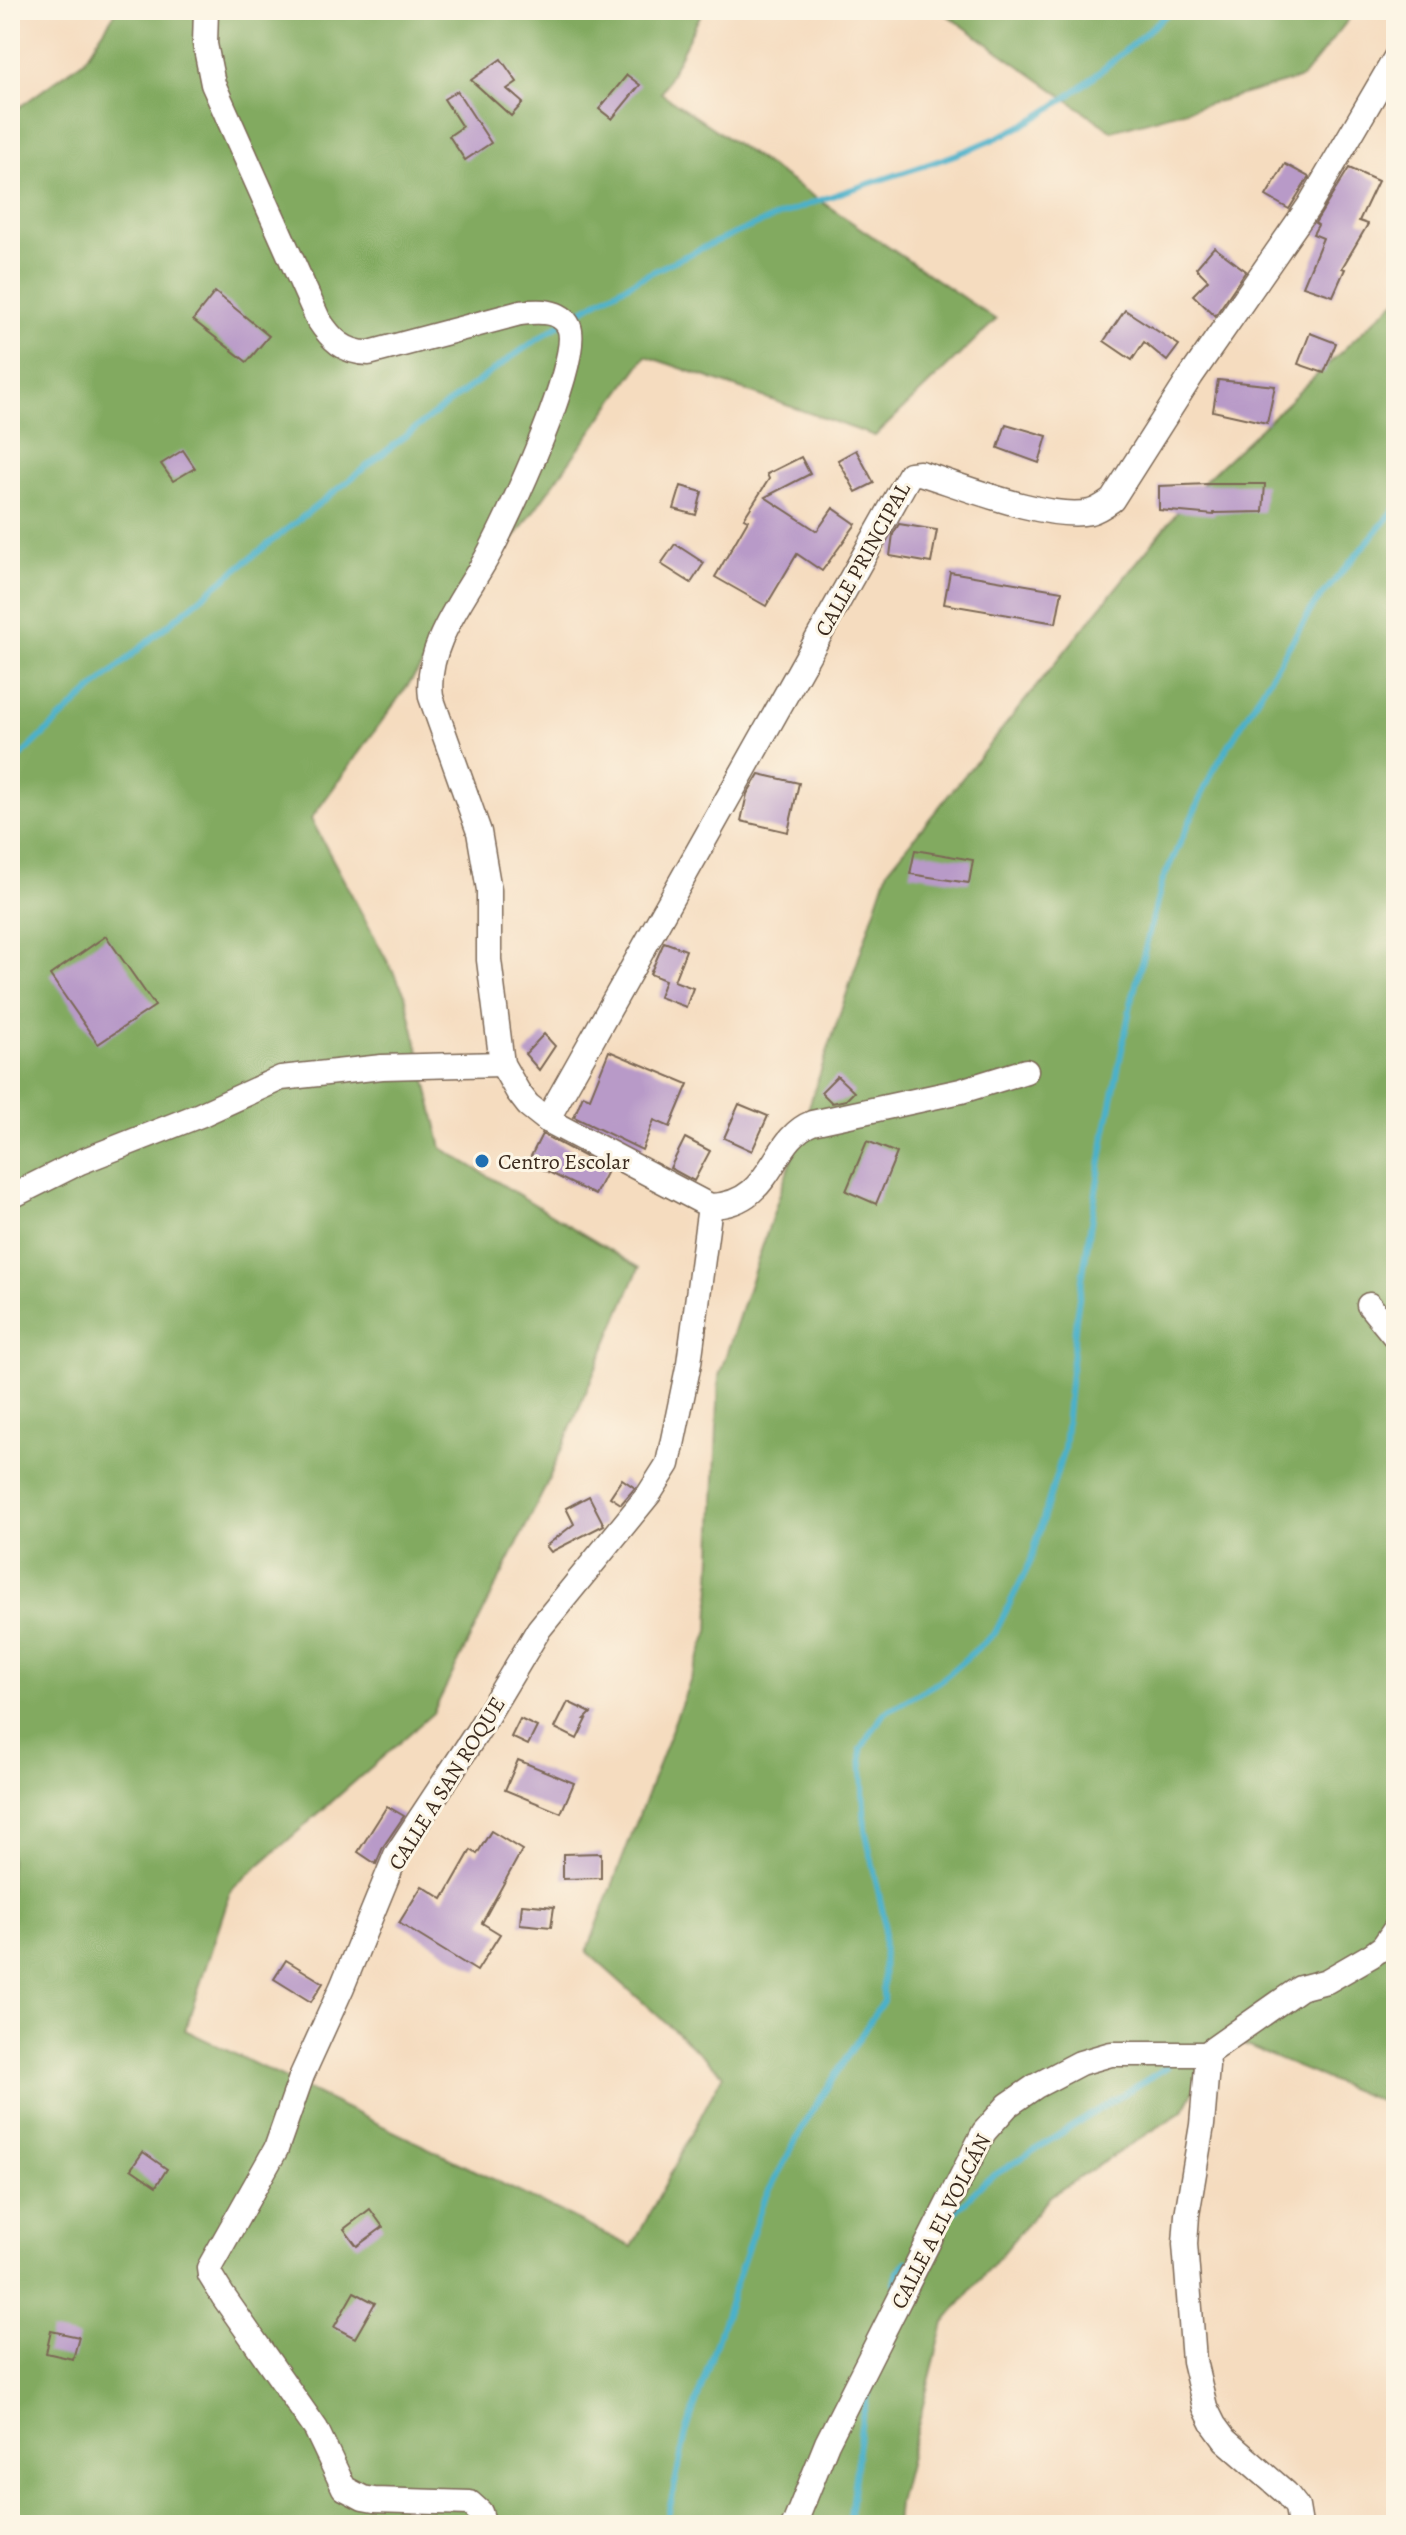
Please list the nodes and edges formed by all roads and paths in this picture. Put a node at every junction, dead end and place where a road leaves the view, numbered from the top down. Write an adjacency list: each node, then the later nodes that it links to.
1 (206, 10): 3 (street)
2 (1396, 57): 5 (street, CALLE PRINCIPAL)
3 (502, 1064): 5 (street); 6 (street)
4 (1026, 1071): 7 (street)
5 (547, 1120): 7 (street)
6 (10, 1197)
7 (710, 1206): 12 (street, CALLE A SAN ROQUE)
8 (1369, 1305): 9 (street)
9 (1396, 1338)
10 (1396, 1928): 11 (street)
11 (1206, 2054): 13 (street, CALLE A EL VOLCÁN); 14 (street)
12 (484, 2525)
13 (794, 2525)
14 (1300, 2525)

